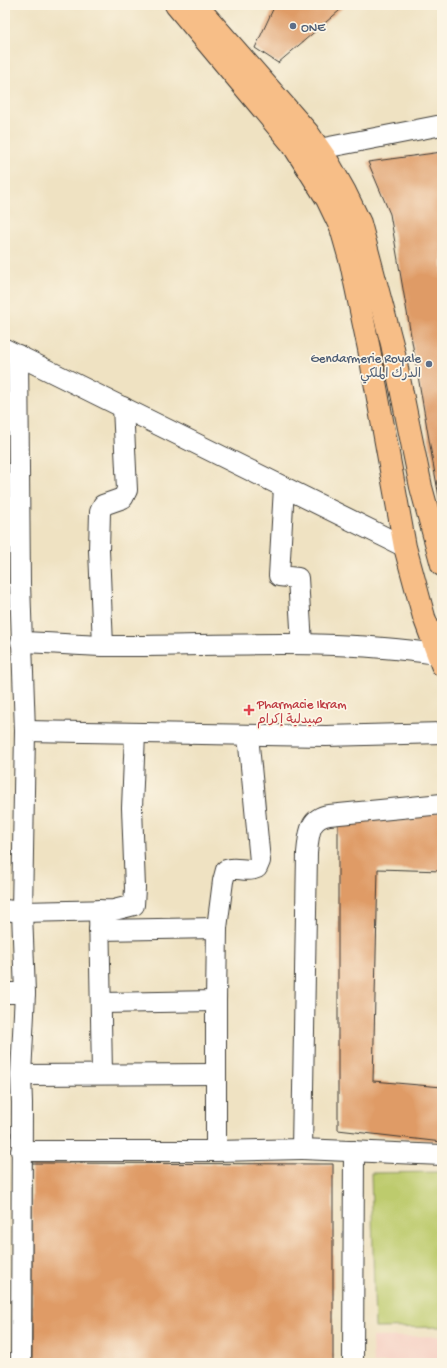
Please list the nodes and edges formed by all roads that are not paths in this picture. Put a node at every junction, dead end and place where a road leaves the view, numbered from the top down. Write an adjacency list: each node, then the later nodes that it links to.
1 (176, 5): 9 (main road)
2 (196, 5): 4 (main road)
3 (442, 125): 4 (street)
4 (319, 150): 10 (main road)
5 (11, 352): 6 (street); 8 (street)
6 (123, 407): 7 (street); 14 (street)
7 (284, 487): 9 (street); 13 (street)
8 (12, 515): 11 (street)
9 (405, 547): 15 (main road)
10 (442, 565)
11 (13, 584): 12 (street)
12 (21, 642): 14 (street); 16 (street)
13 (302, 644): 14 (street); 15 (street)
14 (103, 646)
15 (439, 660)
16 (13, 666): 17 (street)
17 (25, 731): 18 (street); 23 (street)
18 (135, 733): 20 (street); 22 (street)
19 (442, 733): 20 (street)
20 (248, 735): 24 (street)
21 (442, 804): 34 (street)
22 (99, 910): 23 (street); 25 (street)
23 (13, 911): 27 (street)
24 (217, 928): 25 (street); 28 (street)
25 (99, 930): 29 (street)
26 (5, 993): 27 (street)
27 (25, 993): 32 (street)
28 (216, 1001): 29 (street); 31 (street)
29 (102, 1003): 30 (street)
30 (102, 1073): 31 (street); 32 (street)
31 (216, 1074): 36 (street)
32 (21, 1075): 33 (street)
33 (14, 1110): 35 (street)
34 (302, 1149): 36 (street); 37 (street)
35 (21, 1151): 36 (street); 39 (street)
36 (216, 1151)
37 (354, 1151): 38 (street); 41 (street)
38 (442, 1154)
39 (13, 1240): 40 (street)
40 (21, 1363)
41 (353, 1363)

